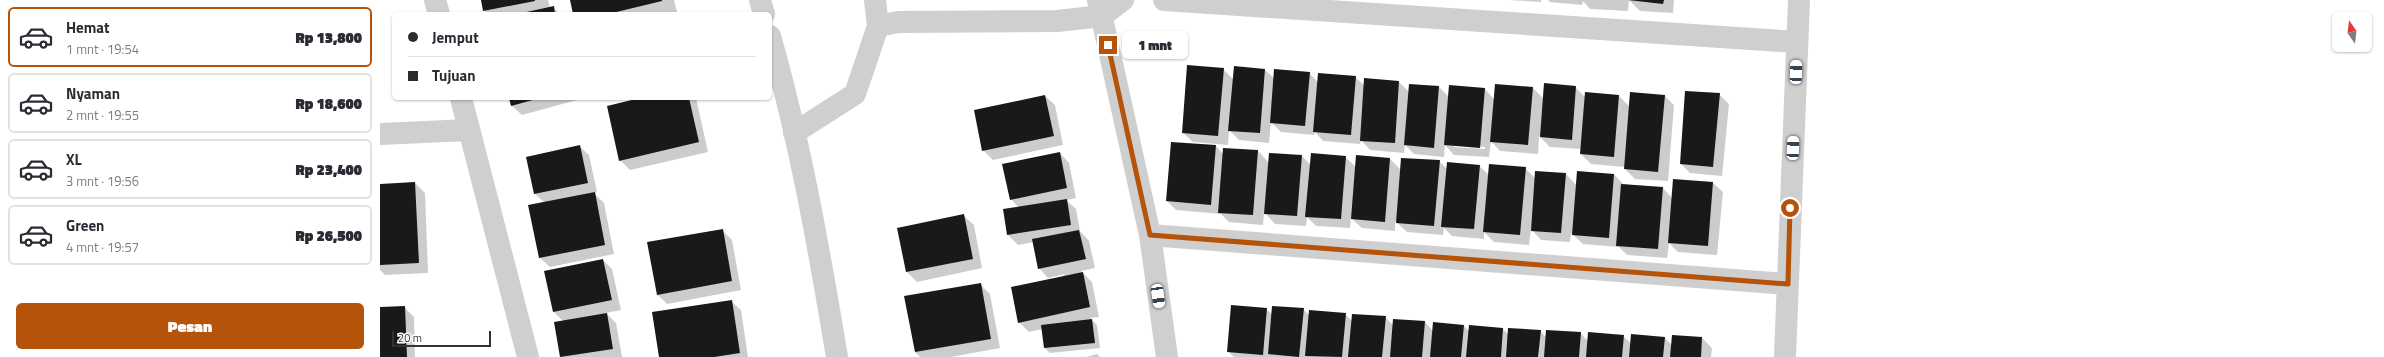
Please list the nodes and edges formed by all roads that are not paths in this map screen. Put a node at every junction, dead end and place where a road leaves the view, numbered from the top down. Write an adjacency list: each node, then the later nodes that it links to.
1 (435, 0): 8 (street)
2 (760, 0): 9 (street)
3 (876, 0): 10 (street)
4 (1123, 0): 7 (street)
5 (1164, 0): 11 (street)
6 (1799, 0): 11 (street)
7 (1100, 8): 10 (street); 17 (street)
8 (438, 12)
9 (763, 12)
10 (878, 26): 15 (street)
11 (1797, 42): 18 (street)
12 (772, 43): 15 (street)
13 (462, 100): 14 (street)
14 (469, 130): 16 (street); 19 (street)
15 (794, 133): 20 (street)
16 (380, 134)
17 (1150, 235): 18 (street); 21 (street)
18 (1788, 284): 22 (street)
19 (528, 357)
20 (837, 357)
21 (1167, 357)
22 (1785, 357)

